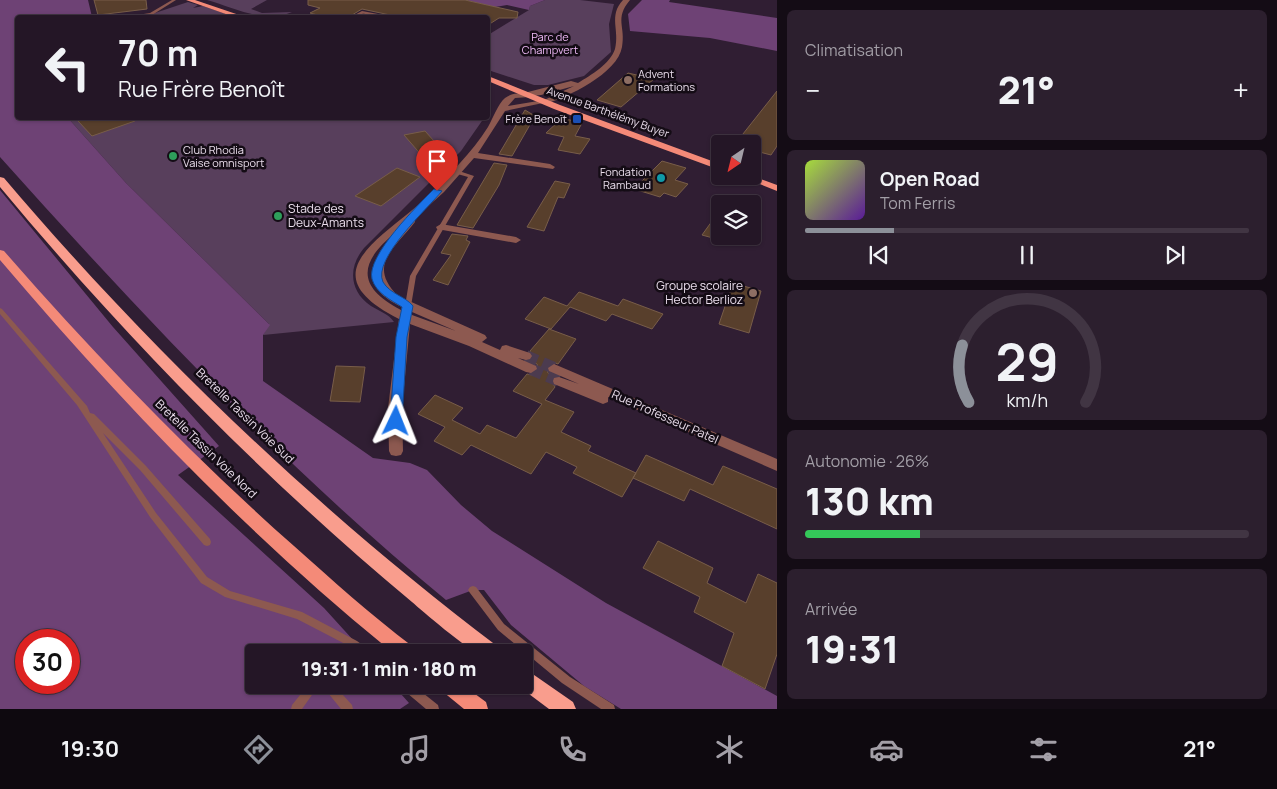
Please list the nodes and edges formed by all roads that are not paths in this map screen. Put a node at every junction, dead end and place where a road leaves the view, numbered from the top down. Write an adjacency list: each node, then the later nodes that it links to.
1 (174, 0): 4 (lane)
2 (189, 0): 5 (main road)
3 (627, 0): 8 (street)
4 (143, 15)
5 (236, 15)
6 (356, 15): 7 (lane)
7 (378, 15)
8 (591, 78): 10 (street); 11 (street)
9 (490, 79): 10 (main road, Avenue Barthélémy Buyer)
10 (528, 95): 11 (main road, Avenue Barthélémy Buyer); 12 (street)
11 (544, 102): 12 (street); 14 (main road, Avenue Barthélémy Buyer)
12 (503, 109): 13 (street)
13 (472, 156): 15 (street); 16 (street)
14 (711, 164)
15 (550, 167)
16 (456, 172): 20 (street); 21 (lane)
17 (0, 180): 36 (highway, Bretelle Tassin Voie Sud)
18 (761, 182): 19 (main road)
19 (777, 188)
20 (416, 212): 25 (street); 25 (street)
21 (441, 227): 22 (street); 25 (lane)
22 (516, 240)
23 (0, 253): 35 (main road, Bretelle Tassin Voie Nord)
24 (0, 310): 28 (lane)
25 (407, 311): 26 (street); 27 (street); 29 (street)
26 (526, 356)
27 (531, 369)
28 (81, 405): 32 (lane); 34 (lane)
29 (396, 451)
30 (777, 466): 31 (street, Rue Professeur Patel)
31 (777, 472)
32 (207, 542)
33 (473, 590): 47 (lane)
34 (354, 644)
35 (397, 644)
36 (480, 644)
37 (533, 685): 46 (highway)
38 (307, 694): 42 (lane)
39 (336, 694): 43 (lane)
40 (416, 694): 44 (lane)
41 (460, 694): 45 (main road)
42 (296, 709)
43 (348, 709)
44 (434, 709)
45 (479, 709)
46 (566, 709)
47 (610, 709)

